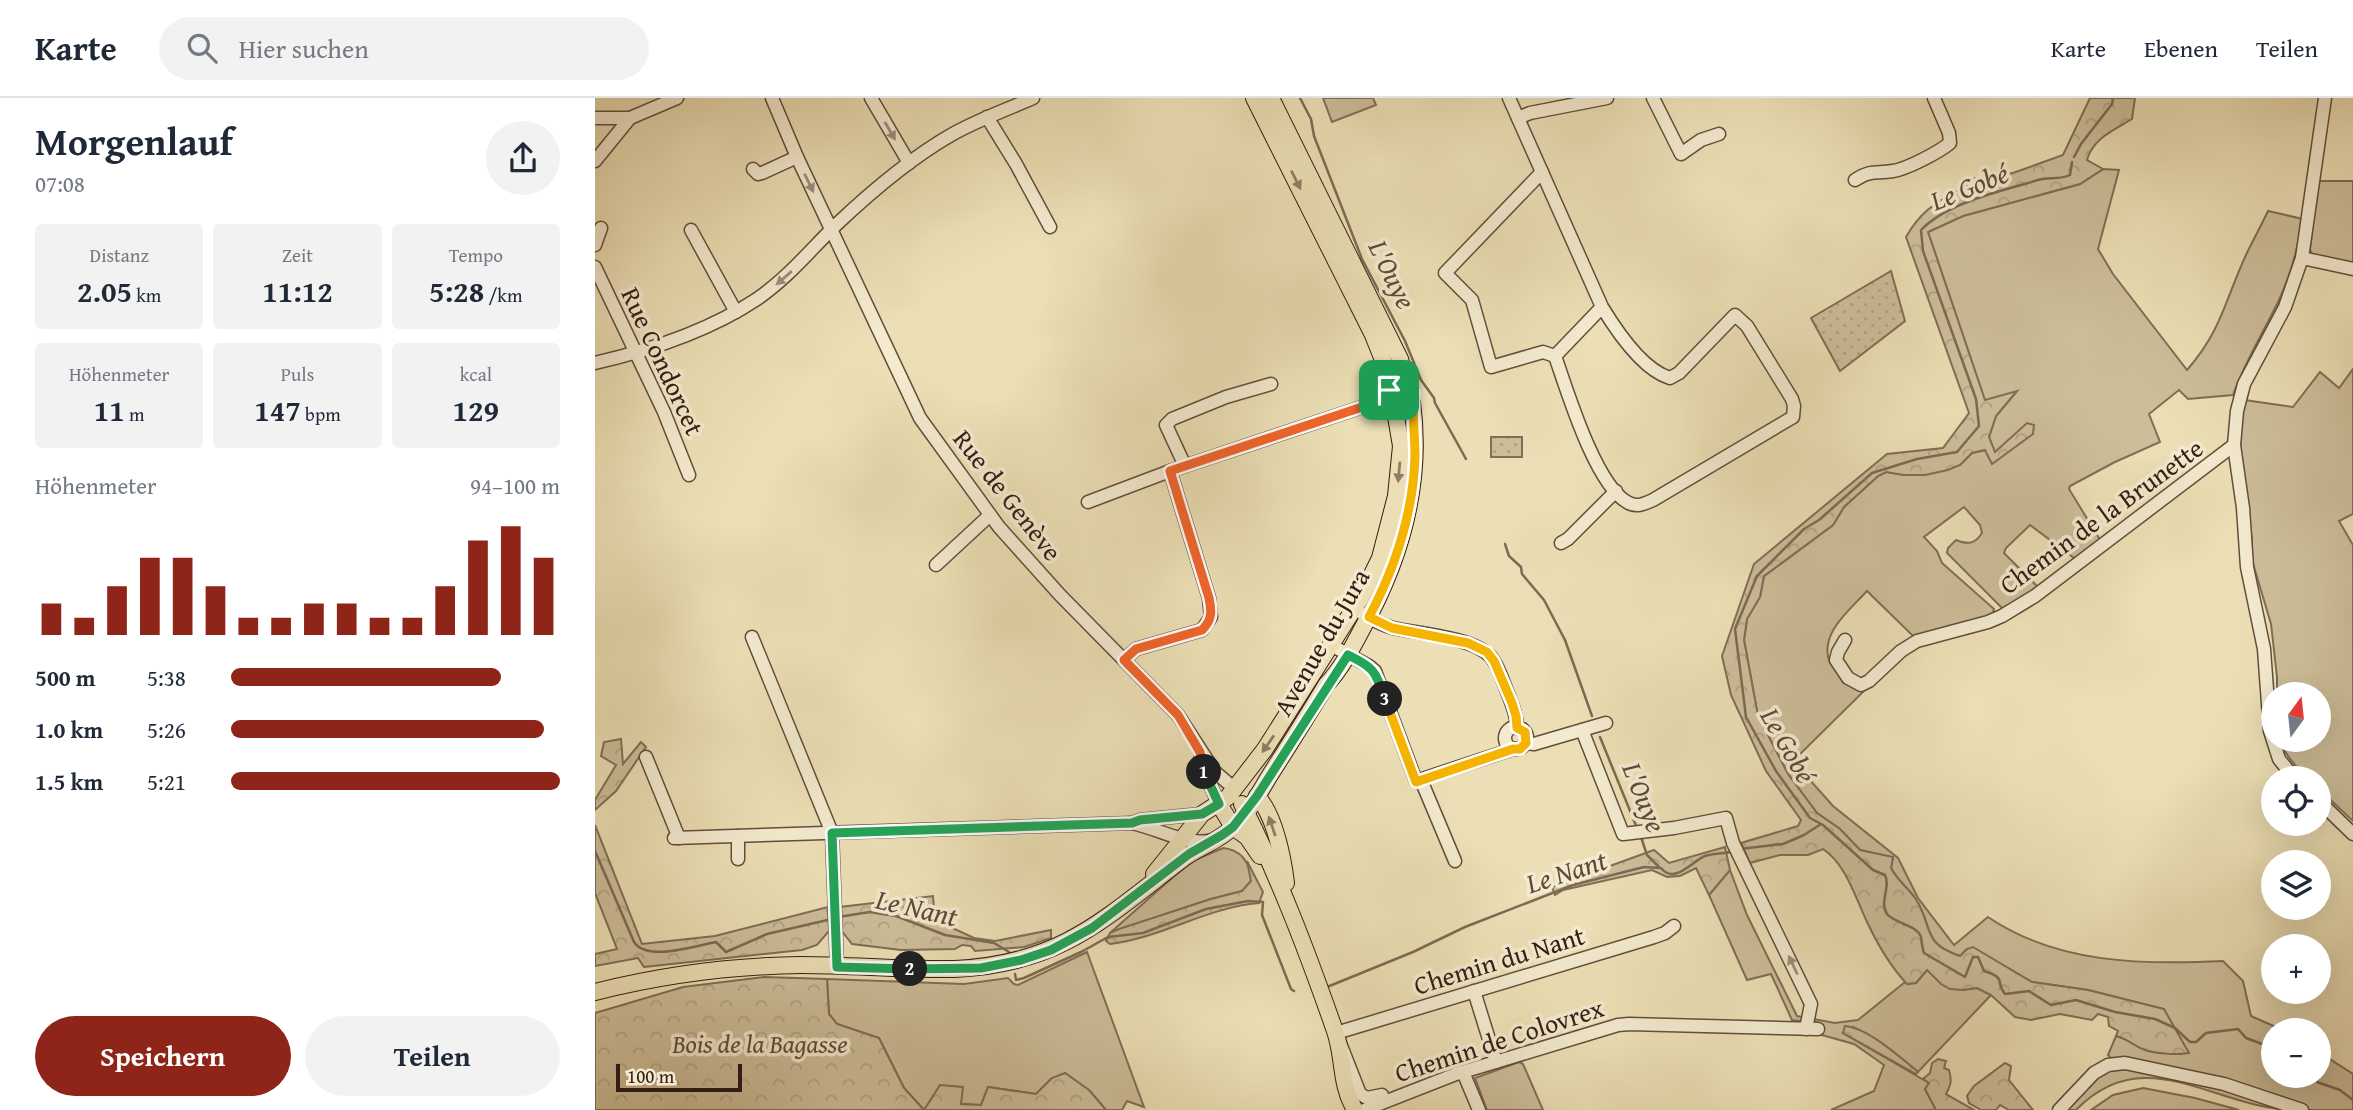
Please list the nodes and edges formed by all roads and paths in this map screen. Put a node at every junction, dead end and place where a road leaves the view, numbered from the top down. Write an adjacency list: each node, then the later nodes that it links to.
1 (677, 98): 14 (street)
2 (772, 98): 17 (street, Rue de Genève)
3 (871, 98): 19 (street, one-way to 19)
4 (1033, 98): 12 (street)
5 (1254, 98): 38 (main road, Avenue du Jura, one-way to 38)
6 (1271, 98): 36 (main road)
7 (1509, 98): 15 (street)
8 (1607, 98): 15 (street)
9 (1653, 98): 16 (street)
10 (1934, 98): 22 (street)
11 (2325, 98): 28 (street)
12 (987, 117): 19 (street); 23 (street)
13 (595, 118): 14 (street)
14 (631, 118): 18 (street)
15 (1518, 118): 21 (street)
16 (1719, 134)
17 (797, 157): 20 (street); 26 (street, Rue de Genève, one-way to 26)
18 (595, 161)
19 (909, 163): 26 (street)
20 (753, 169)
21 (1542, 172): 31 (street); 34 (street)
22 (1856, 180)
23 (1050, 227)
24 (601, 228): 27 (street)
25 (691, 230): 32 (street)
26 (832, 230): 32 (street, one-way to 32); 46 (street, Rue de Genève)
27 (595, 245)
28 (2302, 258): 30 (street); 40 (street)
29 (595, 267): 33 (street, Rue Condorcet)
30 (2353, 269)
31 (1602, 307): 34 (street); 44 (street)
32 (736, 312): 33 (street)
33 (636, 352): 35 (street); 43 (street, Rue Condorcet)
34 (1555, 356): 44 (street)
35 (595, 363)
36 (1407, 383): 38 (main road); 39 (main road)
37 (1271, 384): 41 (street)
38 (1391, 398): 39 (main road); 41 (street); 49 (main road, Avenue du Jura, one-way to 49)
39 (1412, 402): 49 (main road, Avenue du Jura)
40 (2234, 445): 51 (street, Chemin de la Brunette); 62 (street)
41 (1185, 466): 42 (street)
42 (1170, 471): 45 (street); 54 (street)
43 (689, 475)
44 (1616, 491): 47 (street)
45 (1088, 502)
46 (990, 515): 48 (street); 54 (street, Rue de Genève)
47 (1560, 543)
48 (936, 565)
49 (1362, 613): 52 (main road, Avenue du Jura); 53 (main road, Avenue du Jura); 56 (street)
50 (752, 637): 72 (street)
51 (1845, 640)
52 (1331, 645): 53 (street); 64 (main road, Avenue du Jura, one-way to 64)
53 (1348, 655): 63 (street); 65 (main road, Avenue du Jura)
54 (1124, 660): 60 (street, Rue de Genève)
55 (1606, 723): 57 (street)
56 (1517, 728): 58 (street); 59 (street)
57 (1583, 730): 58 (street); 86 (street, Chemin de Colovrex, one-way to 57)
58 (1526, 743): 59 (street)
59 (1513, 749): 63 (street)
60 (1200, 752): 64 (street, Rue de Genève); 66 (street, Rue de Genève)
61 (646, 757): 74 (street)
62 (2285, 766)
63 (1418, 781): 78 (street)
64 (1235, 789): 66 (main road, Avenue du Jura); 67 (main road)
65 (1257, 796): 67 (main road, Avenue du Jura); 80 (main road, one-way to 65)
66 (1219, 804): 69 (main road, Avenue du Jura); 71 (main road)
67 (1246, 812): 71 (main road, Avenue du Jura); 80 (main road)
68 (2331, 813): 73 (street)
69 (1202, 814): 70 (street); 75 (main road, Avenue du Jura)
70 (1132, 823): 72 (street); 75 (street)
71 (1233, 827): 76 (main road, Avenue du Jura); 89 (main road)
72 (832, 833): 74 (street); 82 (street)
73 (2353, 834)
74 (738, 836): 77 (street)
75 (1180, 838): 76 (street); 79 (main road, Avenue du Jura)
76 (1215, 840): 79 (main road, Avenue du Jura)
77 (738, 859)
78 (1455, 861)
79 (1142, 890): 82 (main road, Avenue du Jura)
80 (1289, 907): 85 (main road)
81 (1674, 926): 84 (street, Chemin du Nant)
82 (837, 967): 83 (main road, Avenue du Jura)
83 (595, 992)
84 (1474, 992): 85 (street, Chemin du Nant); 86 (street)
85 (1336, 1033): 88 (street); 89 (main road)
86 (1496, 1062): 87 (street, Chemin de Colovrex)
87 (1463, 1072): 88 (street, Chemin de Colovrex); 90 (street)
88 (1402, 1095): 89 (street, Chemin de Colovrex)
89 (1355, 1110)
90 (1479, 1110)
91 (2059, 1110): 92 (street)
92 (2302, 1110)

